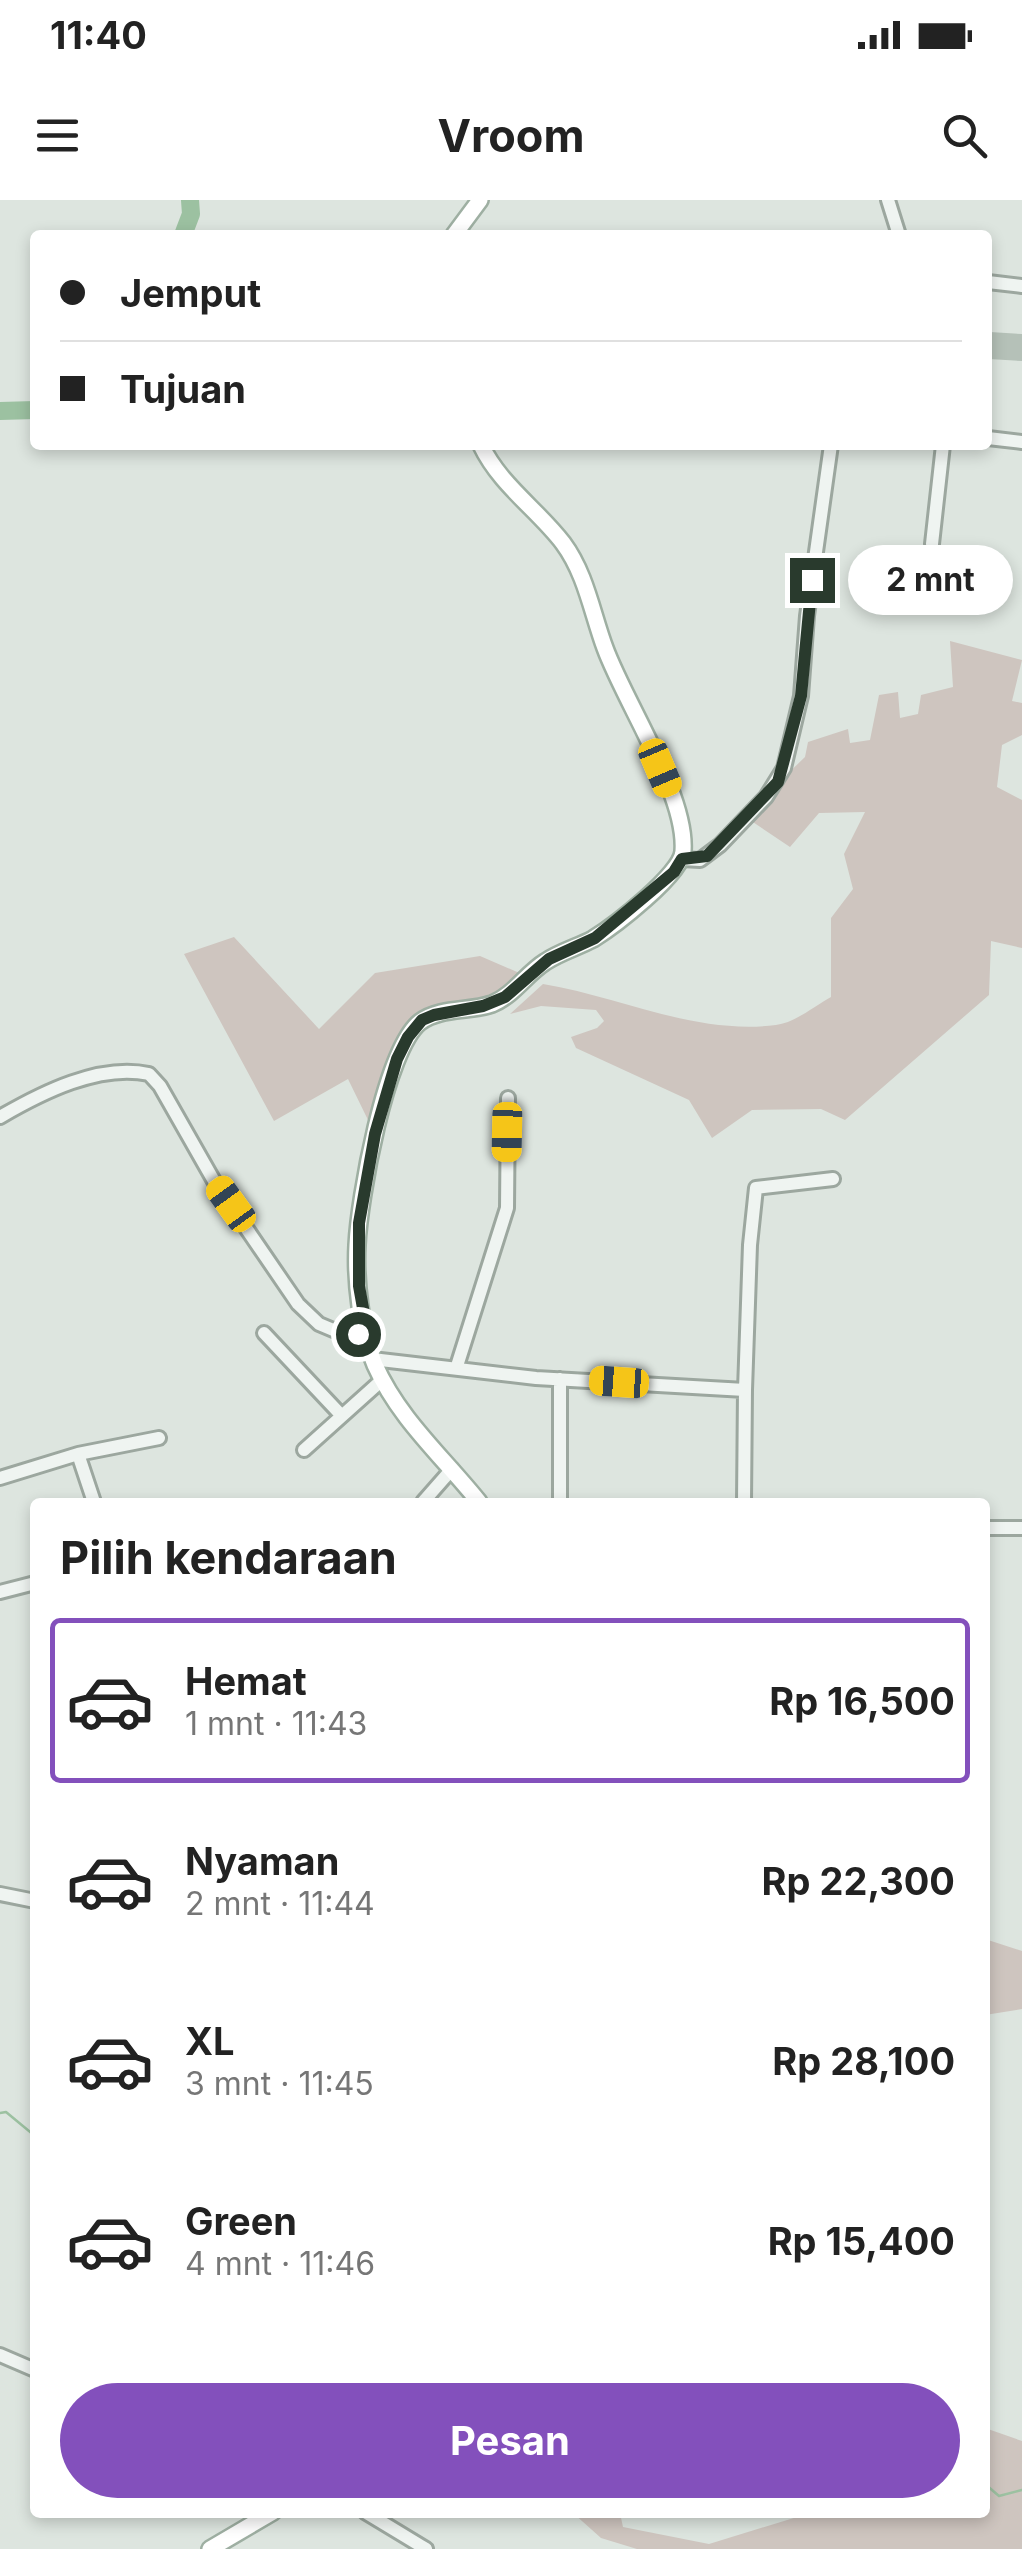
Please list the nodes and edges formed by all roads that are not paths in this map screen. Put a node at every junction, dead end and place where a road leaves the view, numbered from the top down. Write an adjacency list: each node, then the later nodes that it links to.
1 (480, 200): 3 (main road)
2 (888, 200): 4 (street)
3 (458, 230)
4 (897, 230)
5 (992, 282): 6 (street)
6 (1022, 286)
7 (992, 438): 8 (street)
8 (1022, 442)
9 (484, 450): 13 (main road)
10 (830, 450): 13 (street)
11 (942, 450): 12 (street)
12 (932, 544)
13 (682, 859): 18 (main road)
14 (508, 1098): 20 (street)
15 (0, 1118): 18 (street)
16 (833, 1179): 23 (street)
17 (264, 1333): 24 (street)
18 (368, 1336): 19 (main road)
19 (372, 1359): 20 (street); 22 (main road)
20 (456, 1366): 21 (street)
21 (560, 1379): 23 (street); 33 (street)
22 (382, 1380): 24 (street); 28 (main road)
23 (744, 1390): 34 (street)
24 (342, 1416): 26 (street)
25 (160, 1438): 27 (street)
26 (304, 1450)
27 (78, 1454): 29 (street); 30 (street)
28 (452, 1468): 31 (street); 32 (main road)
29 (0, 1478)
30 (93, 1498)
31 (427, 1498)
32 (477, 1498)
33 (560, 1498)
34 (744, 1498)
35 (990, 1528): 36 (street)
36 (1022, 1528)
37 (30, 1584): 38 (street)
38 (0, 1592)
39 (0, 1894): 40 (street)
40 (30, 1900)
41 (0, 2355): 42 (street)
42 (30, 2368)
43 (263, 2518): 45 (main road)
44 (374, 2518): 46 (street)
45 (210, 2549)
46 (426, 2549)

